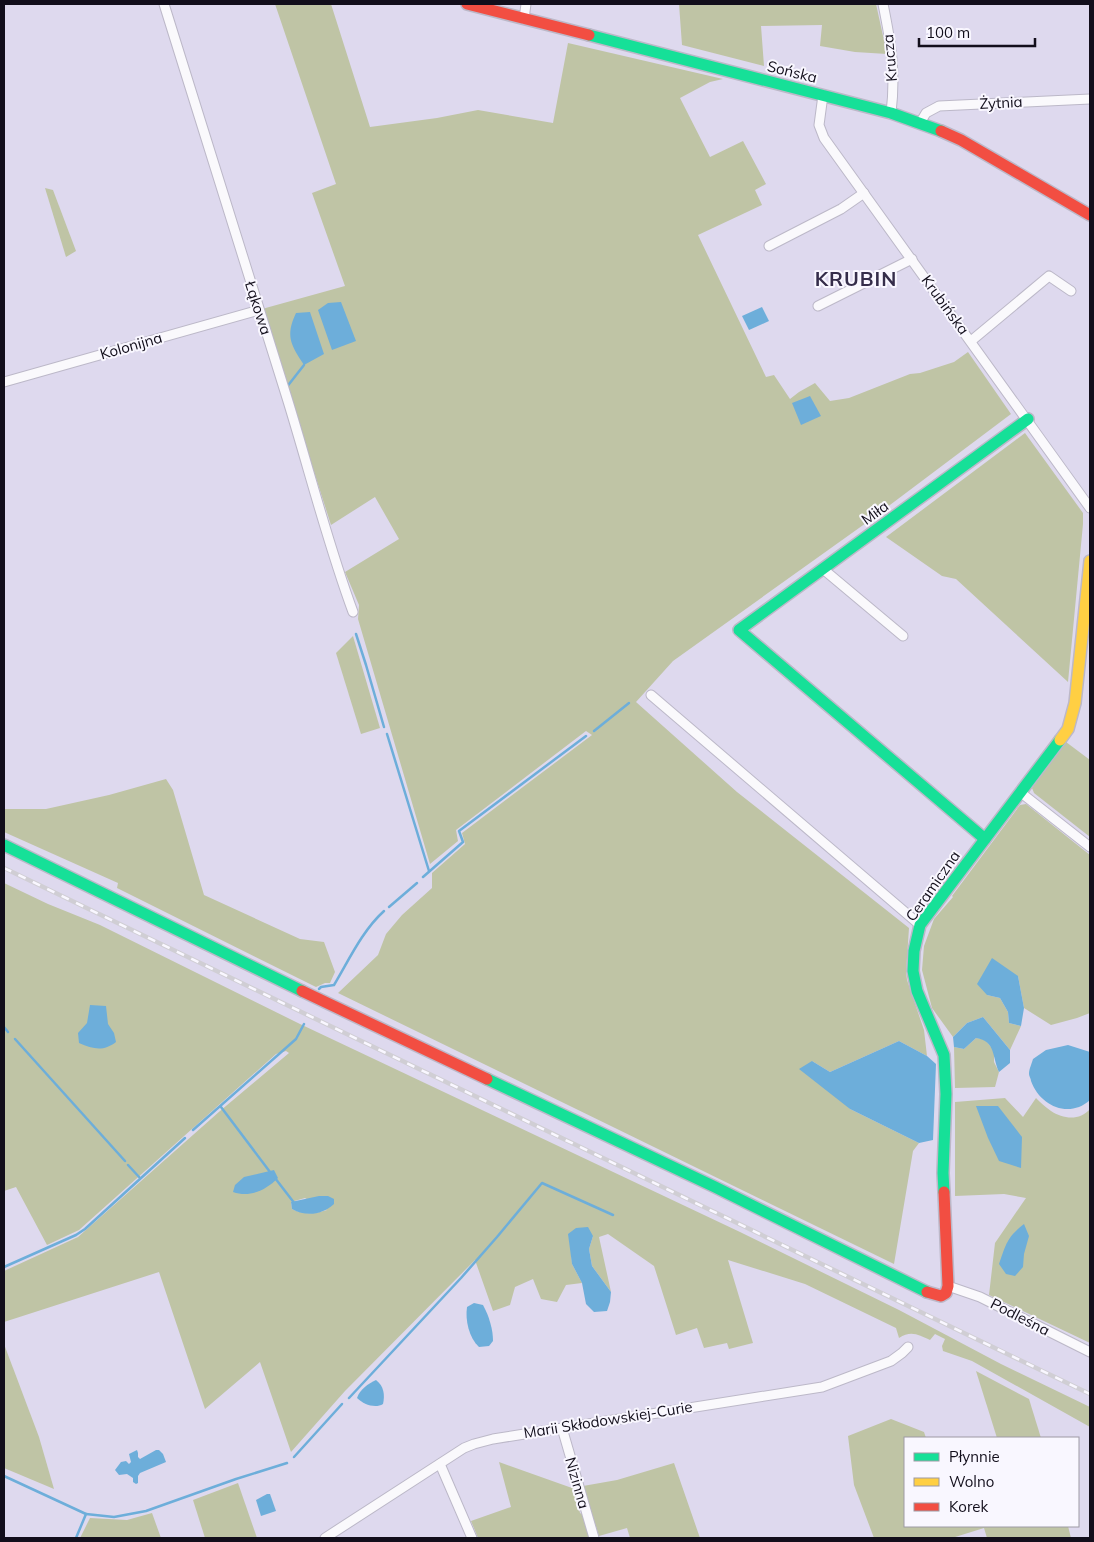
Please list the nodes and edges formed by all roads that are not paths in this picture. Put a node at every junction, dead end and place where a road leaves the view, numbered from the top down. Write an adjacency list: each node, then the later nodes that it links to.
1 (164, 4): 16 (street, Łąkowa)
2 (467, 4): 5 (street, Sońska)
3 (526, 4): 5 (street)
4 (883, 4): 8 (street, Krucza)
5 (524, 19): 6 (street, Sońska)
6 (823, 95): 8 (street, Sońska); 10 (street, Krubińska)
7 (1090, 100): 9 (street, Żytnia)
8 (891, 113): 9 (street, Sońska)
9 (920, 123): 11 (street, Sońska)
10 (864, 193): 12 (street); 13 (street, Krubińska)
11 (1090, 215)
12 (769, 246)
13 (912, 259): 15 (street); 17 (street, Krubińska)
14 (1071, 291): 17 (street)
15 (818, 306)
16 (259, 310): 18 (street, Kolonijna); 23 (street, Łąkowa)
17 (971, 341): 19 (street, Krubińska)
18 (4, 382)
19 (1028, 420): 20 (street, Krubińska); 22 (street, Miła)
20 (1090, 508)
21 (1090, 561): 26 (street, Ceramiczna)
22 (823, 569): 24 (street); 27 (street, Miła)
23 (353, 612)
24 (903, 636)
25 (651, 695): 30 (street)
26 (1020, 792): 27 (street, Ceramiczna); 29 (street)
27 (985, 839): 30 (street, Ceramiczna)
28 (4, 846): 31 (street)
29 (1090, 847)
30 (920, 926): 31 (street, Ceramiczna)
31 (948, 1286): 33 (street, Podleśna)
32 (908, 1347): 34 (street, Marii Skłodowskiej-Curie)
33 (1090, 1352)
34 (562, 1428): 35 (street, Marii Skłodowskiej-Curie); 38 (street, Nizinna)
35 (440, 1464): 36 (street, Marii Skłodowskiej-Curie); 37 (street)
36 (325, 1538)
37 (472, 1538)
38 (594, 1538)

